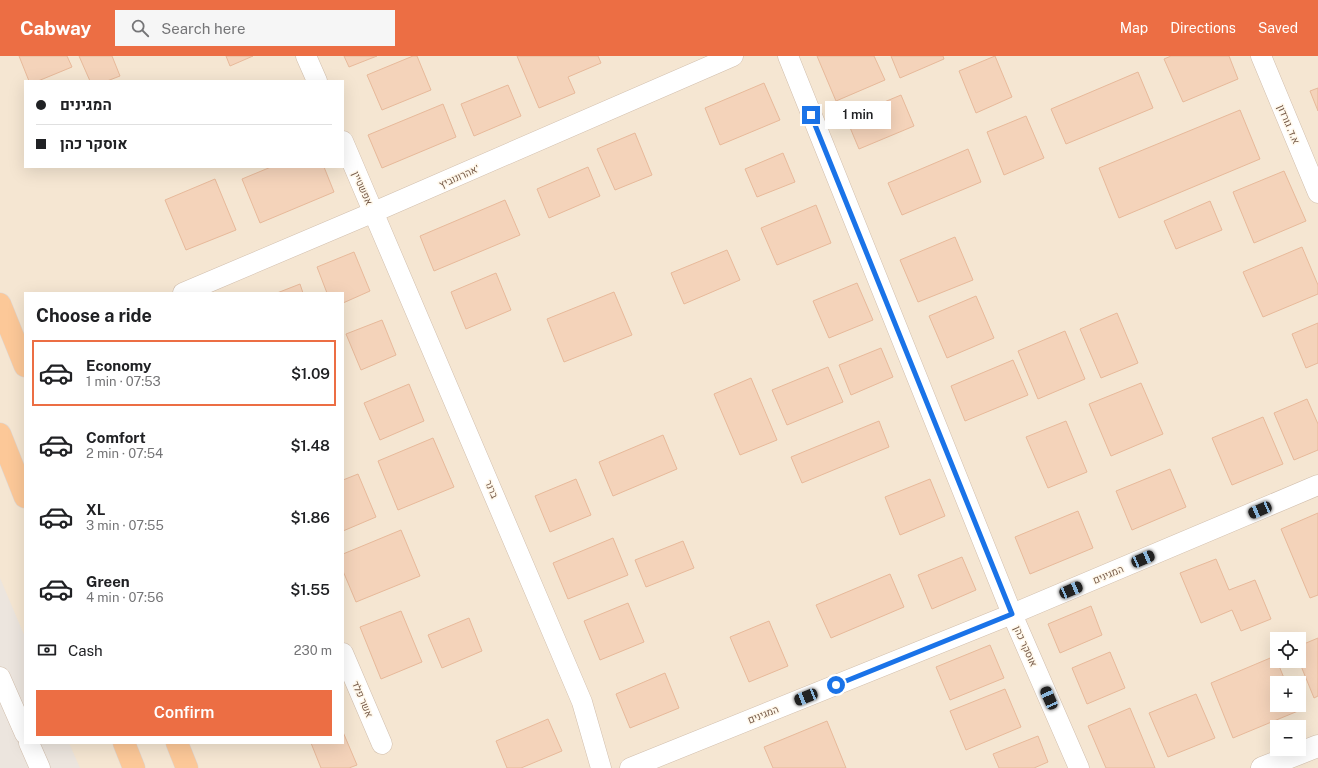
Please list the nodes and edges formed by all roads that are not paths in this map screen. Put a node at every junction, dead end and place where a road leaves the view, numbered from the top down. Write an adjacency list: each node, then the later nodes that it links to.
1 (306, 56): 5 (street)
2 (733, 56): 8 (street, אהרונוביץ')
3 (788, 56): 15 (street, אוסקר כהן)
4 (1261, 56): 7 (street, א.ד. גורדון)
5 (317, 80)
6 (344, 143): 8 (street, אפשטיין)
7 (1318, 193)
8 (374, 212): 9 (street, אהרונוביץ'); 28 (street, ברנר)
9 (188, 292)
10 (0, 304): 11 (highway)
11 (24, 364)
12 (0, 434): 14 (highway)
13 (1318, 485): 15 (street, המגינים)
14 (24, 494)
15 (1012, 614): 29 (street, המגינים); 30 (street, אוסקר כהן)
16 (344, 656): 22 (street, אשר פלד)
17 (0, 677): 18 (street)
18 (24, 732)
19 (29, 744): 25 (street)
20 (124, 744): 26 (highway)
21 (177, 744): 27 (highway)
22 (382, 744)
23 (1318, 746): 24 (street)
24 (1269, 767)
25 (40, 768)
26 (134, 768)
27 (187, 768)
28 (601, 768)
29 (630, 768)
30 (1079, 768)

